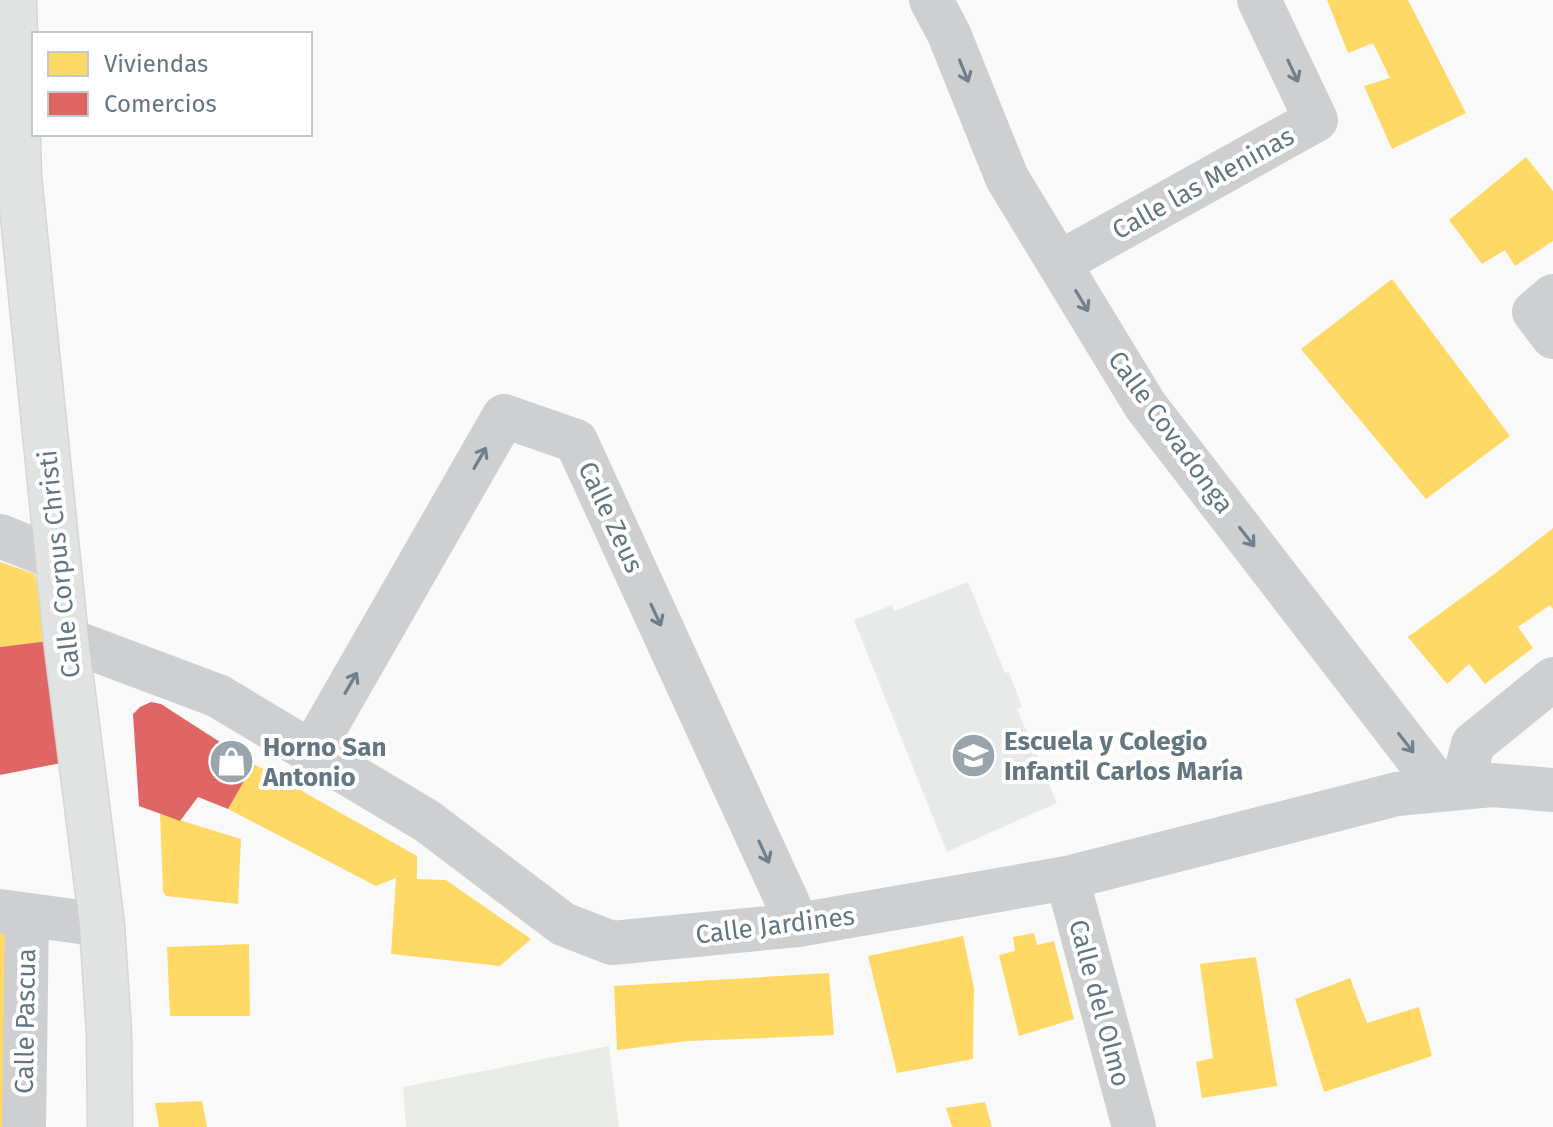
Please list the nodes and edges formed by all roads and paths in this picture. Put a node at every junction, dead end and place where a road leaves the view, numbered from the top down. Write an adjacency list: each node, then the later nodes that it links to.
1 (931, 0): 5 (street, Calle Covadonga, one-way to 5)
2 (1259, 0): 5 (street, Calle las Meninas, one-way to 5)
3 (16, 4): 4 (main road, Calle Corpus Christi)
4 (10, 195): 9 (main road, Calle Corpus Christi)
5 (1059, 263): 13 (street, Calle Covadonga, one-way to 13)
6 (1553, 296): 7 (street)
7 (1553, 337)
8 (0, 536): 9 (street)
9 (58, 559): 10 (main road, Calle Corpus Christi)
10 (66, 639): 12 (street, Calle Jardines); 17 (main road, Calle Corpus Christi)
11 (1553, 679): 13 (street)
12 (312, 751): 18 (street, Calle Jardines); 18 (street, Calle Zeus, one-way to 18)
13 (1452, 788): 14 (street, Calle Jardines); 15 (street, Calle Jardines)
14 (1553, 790)
15 (1067, 878): 18 (street, Calle Jardines); 21 (street, Calle del Olmo)
16 (14, 913): 17 (street); 19 (street, Calle Pascua)
17 (102, 925): 20 (main road, Calle Corpus Christi)
18 (798, 925)
19 (24, 1127)
20 (110, 1127)
21 (1134, 1127)

